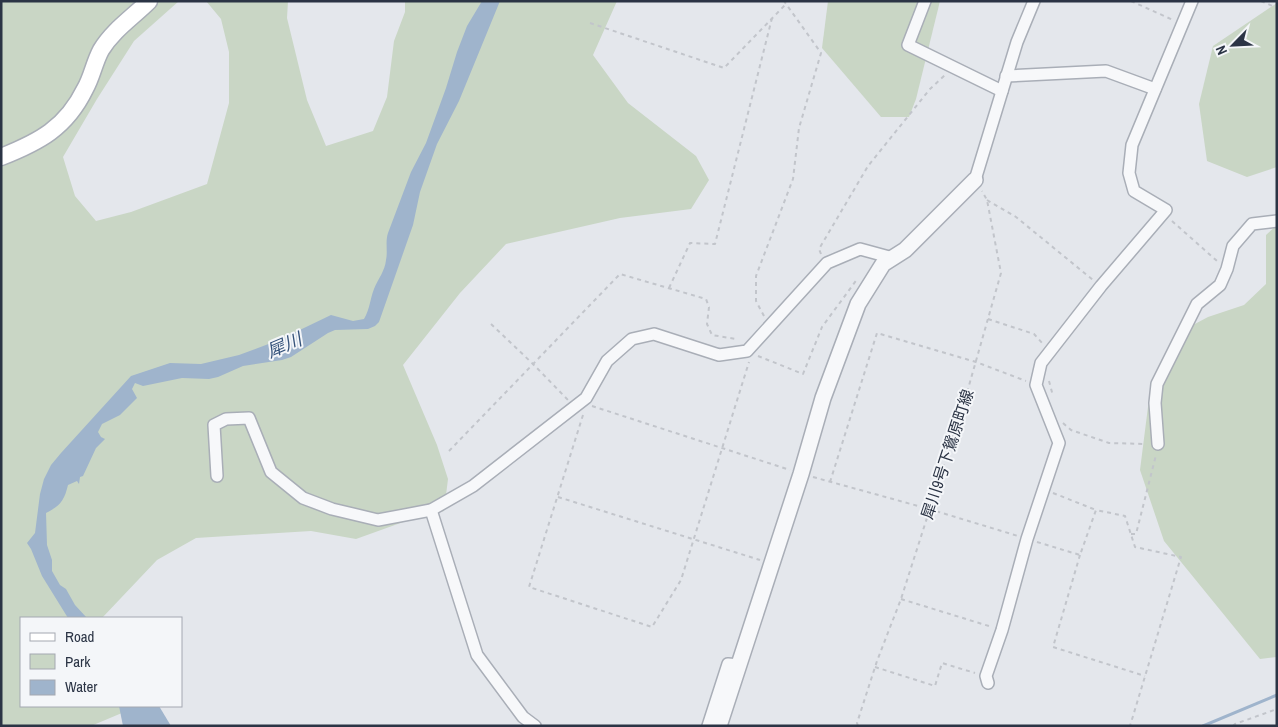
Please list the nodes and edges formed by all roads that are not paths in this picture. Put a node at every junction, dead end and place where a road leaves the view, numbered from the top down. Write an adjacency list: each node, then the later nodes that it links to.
1 (149, 1): 8 (main road)
2 (925, 1): 7 (street)
3 (1034, 1): 5 (street)
4 (1192, 1): 6 (street)
5 (1006, 76): 6 (street); 7 (street)
6 (1155, 89): 16 (street)
7 (1002, 91): 9 (street)
8 (1, 157)
9 (975, 180): 11 (street)
10 (1277, 221): 12 (street)
11 (893, 258): 14 (street); 15 (street)
12 (1158, 444)
13 (217, 476): 14 (street)
14 (432, 510): 17 (street)
15 (739, 667): 18 (street); 19 (street)
16 (987, 680)
17 (534, 726)
18 (708, 726)
19 (719, 726)

